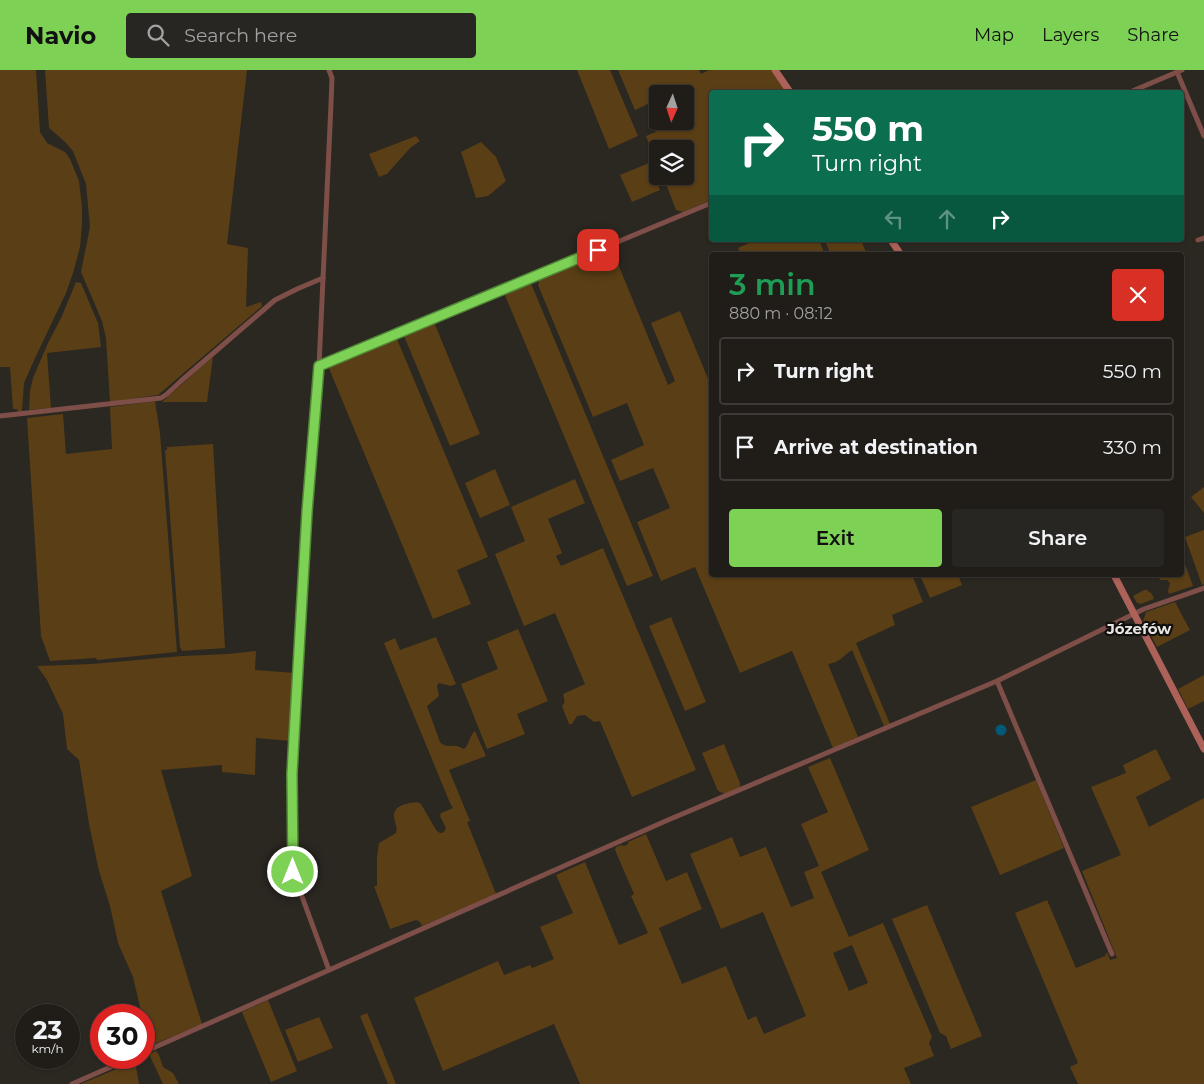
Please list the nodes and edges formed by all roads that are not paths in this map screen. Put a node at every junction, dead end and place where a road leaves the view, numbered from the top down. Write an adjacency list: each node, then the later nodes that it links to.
1 (329, 70): 8 (street)
2 (775, 70): 4 (street)
3 (1180, 71): 5 (street); 6 (street)
4 (789, 90)
5 (1135, 90)
6 (1204, 136)
7 (709, 204): 9 (street)
8 (323, 278): 9 (street); 10 (street)
9 (319, 366): 17 (street)
10 (0, 416)
11 (1115, 577): 13 (street)
12 (1204, 588): 13 (street)
13 (1135, 614): 14 (street); 15 (street)
14 (997, 681): 16 (street); 17 (street)
15 (1204, 749)
16 (1112, 954)
17 (329, 970): 18 (street)
18 (155, 1047)
19 (106, 1069): 20 (street)
20 (72, 1084)

